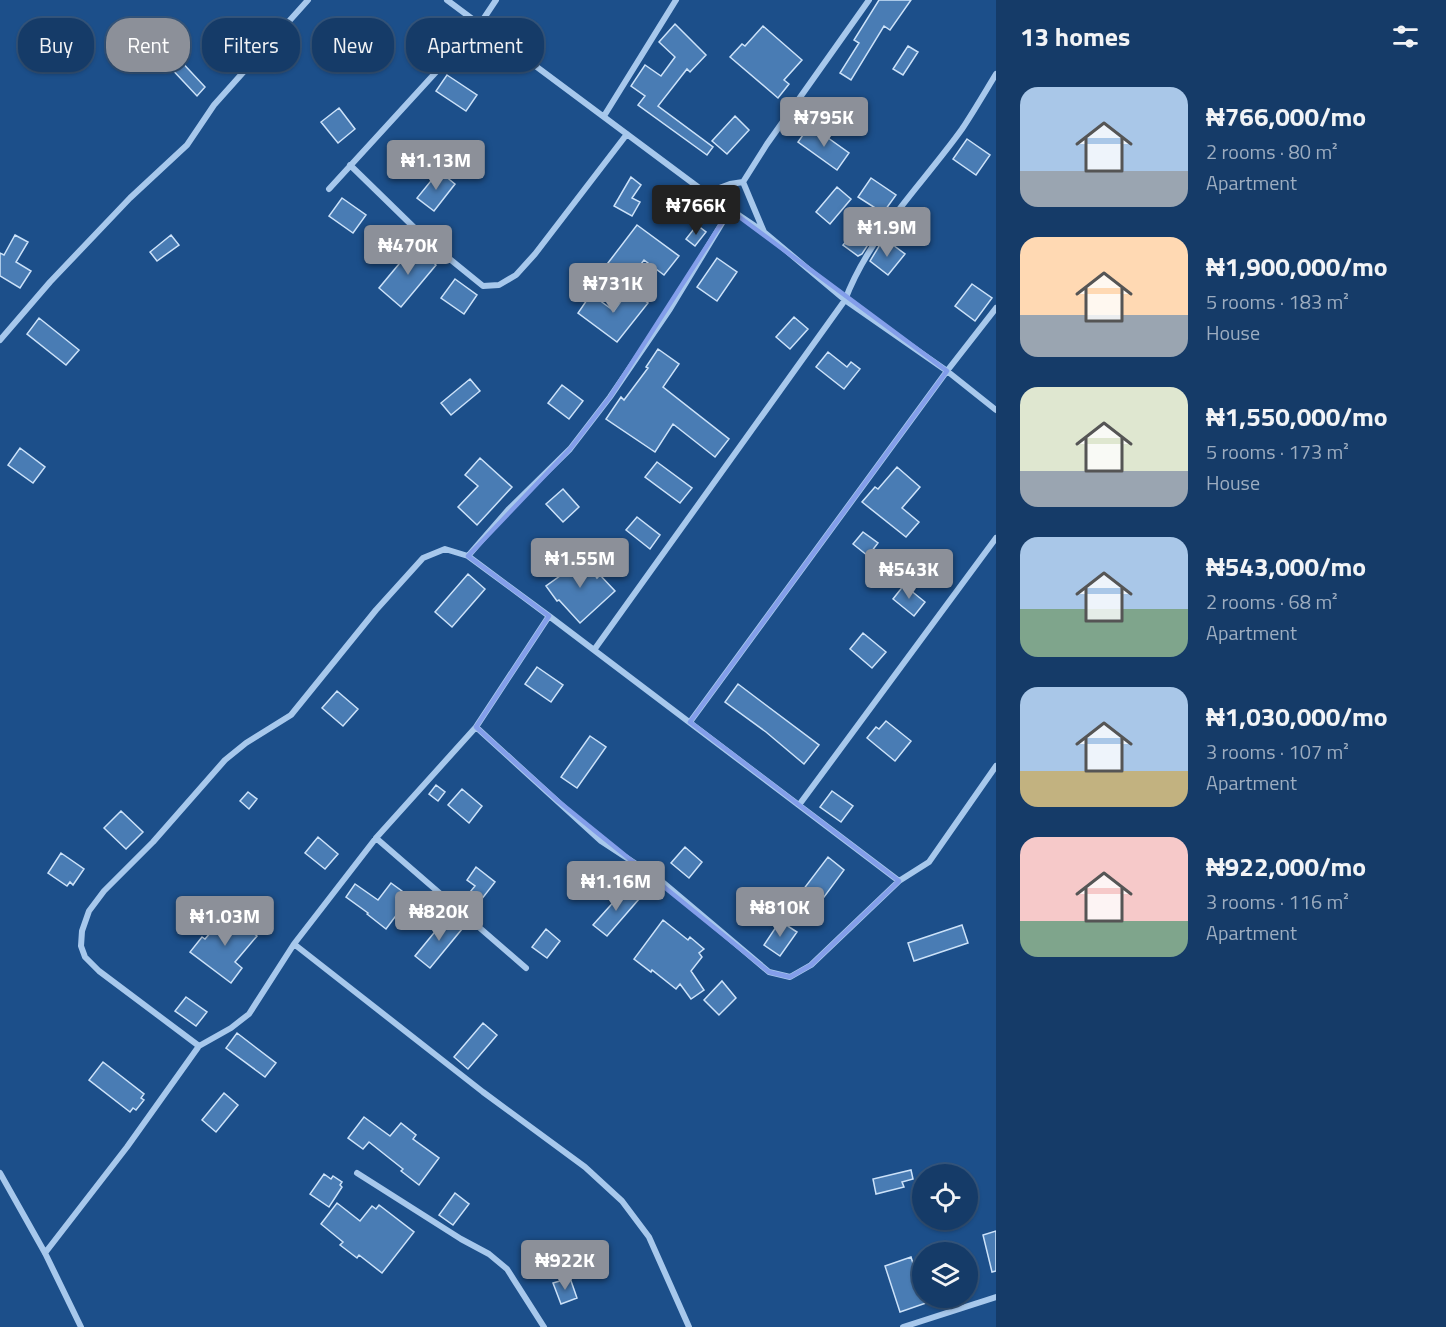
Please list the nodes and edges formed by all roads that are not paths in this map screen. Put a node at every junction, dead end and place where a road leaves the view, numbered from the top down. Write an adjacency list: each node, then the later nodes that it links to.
1 (308, 0): 21 (street)
2 (447, 0): 6 (street)
3 (496, 0): 7 (street)
4 (676, 0): 11 (street)
5 (869, 0): 14 (street)
6 (472, 18)
7 (484, 18)
8 (544, 71): 11 (street)
9 (436, 72): 13 (street)
10 (996, 74): 19 (street)
11 (604, 116): 12 (street)
12 (627, 134): 13 (street); 16 (street)
13 (350, 165): 15 (street)
14 (743, 182): 16 (street); 18 (street)
15 (329, 189)
16 (706, 193): 17 (street)
17 (730, 210): 18 (street); 25 (street)
18 (764, 232): 19 (street)
19 (846, 300): 22 (street); 27 (street)
20 (996, 308): 22 (street)
21 (0, 340)
22 (947, 371): 23 (street); 28 (street)
23 (996, 410)
24 (996, 538): 31 (street)
25 (468, 556): 26 (street); 36 (street)
26 (549, 616): 27 (street); 29 (street)
27 (594, 650): 28 (street)
28 (690, 723): 31 (street)
29 (476, 727): 32 (street); 33 (street)
30 (996, 766): 33 (street)
31 (799, 805): 33 (street)
32 (376, 838): 34 (street); 35 (street)
33 (899, 881)
34 (294, 944): 36 (street); 43 (street)
35 (526, 968)
36 (199, 1046): 39 (street)
37 (0, 1173): 39 (street)
38 (357, 1173): 42 (street)
39 (45, 1252): 41 (street)
40 (996, 1297): 44 (street)
41 (81, 1327)
42 (544, 1327)
43 (688, 1327)
44 (903, 1327)

